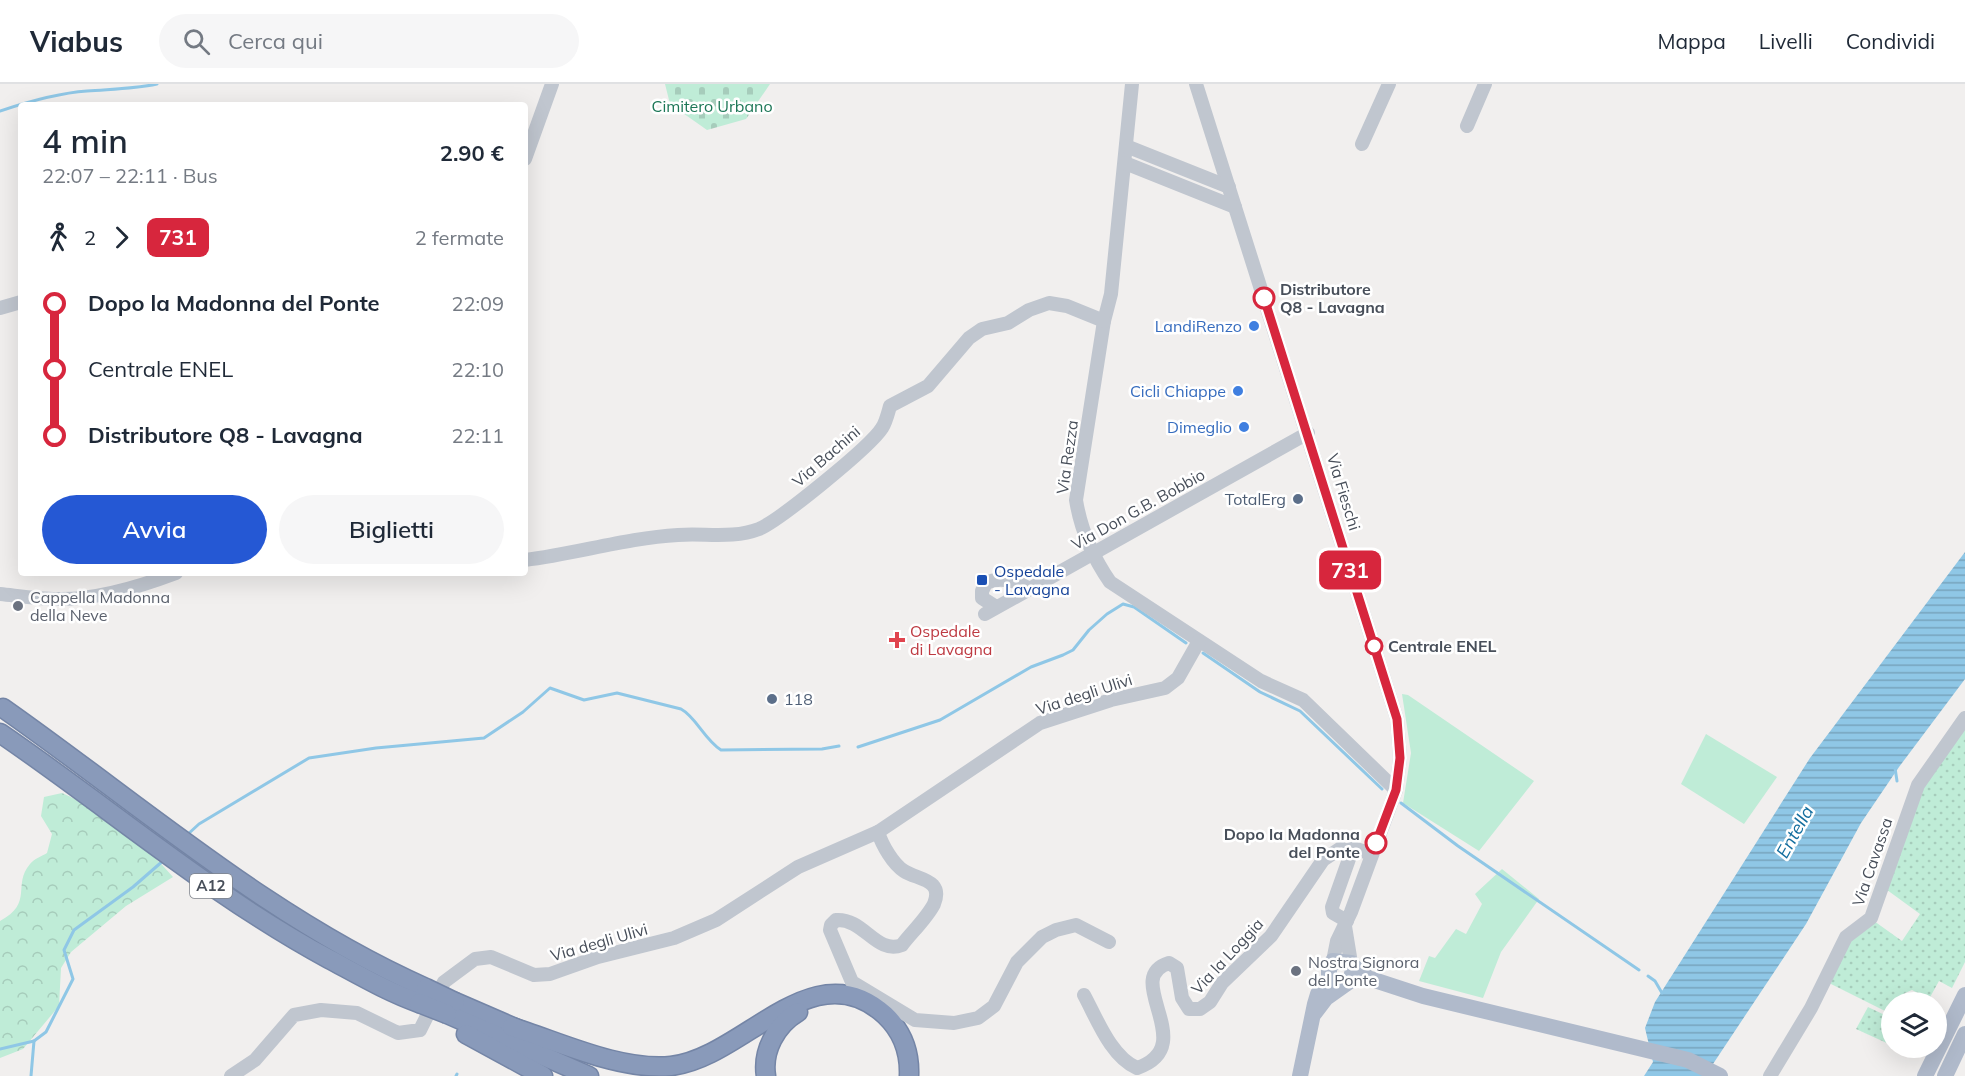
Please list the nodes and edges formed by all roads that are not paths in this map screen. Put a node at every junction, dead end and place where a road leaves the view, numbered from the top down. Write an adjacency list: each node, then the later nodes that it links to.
1 (552, 84): 9 (street)
2 (1131, 84): 8 (street, Via Rezza)
3 (1196, 84): 11 (street, Via Fieschi)
4 (1389, 84): 7 (street)
5 (1485, 84): 6 (street)
6 (1467, 126)
7 (1362, 144)
8 (1126, 146): 10 (street, Via Rezza); 11 (street)
9 (528, 151)
10 (1125, 163): 12 (street); 15 (street, Via Rezza)
11 (1229, 187): 12 (street, Via Fieschi)
12 (1235, 207): 16 (street, Via Fieschi)
13 (18, 303): 14 (street)
14 (0, 308)
15 (1104, 321): 17 (street, Via Rezza); 18 (street, Via Bachini)
16 (1308, 433): 17 (street, Via Don G.B. Bobbio); 26 (street, Via Fieschi)
17 (1093, 553): 20 (street, Via Don G.B. Bobbio); 22 (street, Via Rezza)
18 (528, 560)
19 (168, 576): 21 (street)
20 (1030, 589): 20 (street, Via Don G.B. Bobbio)
21 (0, 594)
22 (1199, 641): 26 (street, Via Rezza); 27 (street, Via degli Ulivi)
23 (3, 708): 34 (highway, A12)
24 (1965, 717): 52 (street, Via Cavassa)
25 (0, 733): 34 (highway, A12)
26 (1396, 790): 29 (street, Via Fieschi)
27 (878, 832): 31 (street); 44 (street, Via degli Ulivi)
28 (1346, 851): 29 (street); 30 (street); 36 (street, Via la Loggia)
29 (1372, 854): 30 (street, Via Fieschi)
30 (1348, 920): 32 (street, Via Fieschi); 33 (street)
31 (1109, 942)
32 (1333, 961): 33 (main road); 35 (main road)
33 (1352, 964): 35 (main road); 38 (main road)
34 (376, 975): 39 (highway, A12); 39 (highway, A12)
35 (1338, 983): 38 (main road); 50 (main road)
36 (1084, 995)
37 (1965, 995): 53 (main road)
38 (1423, 996): 51 (main road)
39 (416, 999): 41 (highway, A12, bridge)
40 (874, 1006): 42 (highway); 48 (highway); 49 (highway)
41 (449, 1013): 42 (highway, A12); 45 (highway); 46 (highway, A12)
42 (512, 1027): 47 (highway, A12)
43 (1965, 1034): 54 (main road)
44 (231, 1076)
45 (543, 1076)
46 (589, 1076)
47 (626, 1076)
48 (766, 1076)
49 (909, 1076)
50 (1300, 1076)
51 (1720, 1076)
52 (1770, 1076)
53 (1925, 1076)
54 (1945, 1076)

